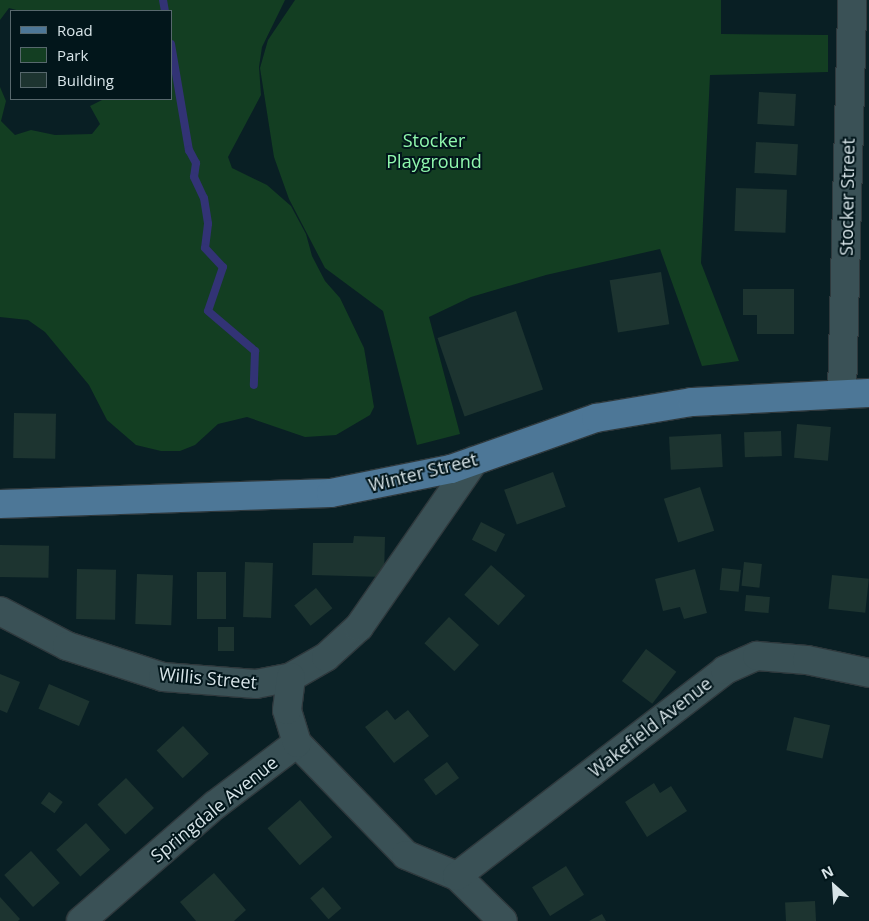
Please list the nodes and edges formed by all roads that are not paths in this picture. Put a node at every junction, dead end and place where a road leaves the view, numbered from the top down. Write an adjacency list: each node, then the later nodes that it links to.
1 (852, 0): 2 (street, Stocker Street)
2 (860, 70): 3 (street, Stocker Street)
3 (842, 393): 4 (main road, Winter Street); 5 (main road, Winter Street)
4 (869, 393)
5 (474, 461): 6 (main road, Winter Street); 9 (street, Willis Street)
6 (0, 504)
7 (0, 611): 9 (street, Willis Street)
8 (869, 673): 11 (street, Wakefield Avenue)
9 (291, 677): 10 (street)
10 (297, 743): 11 (street); 12 (street, Springdale Avenue)
11 (457, 876): 13 (street)
12 (81, 921)
13 (503, 921)

